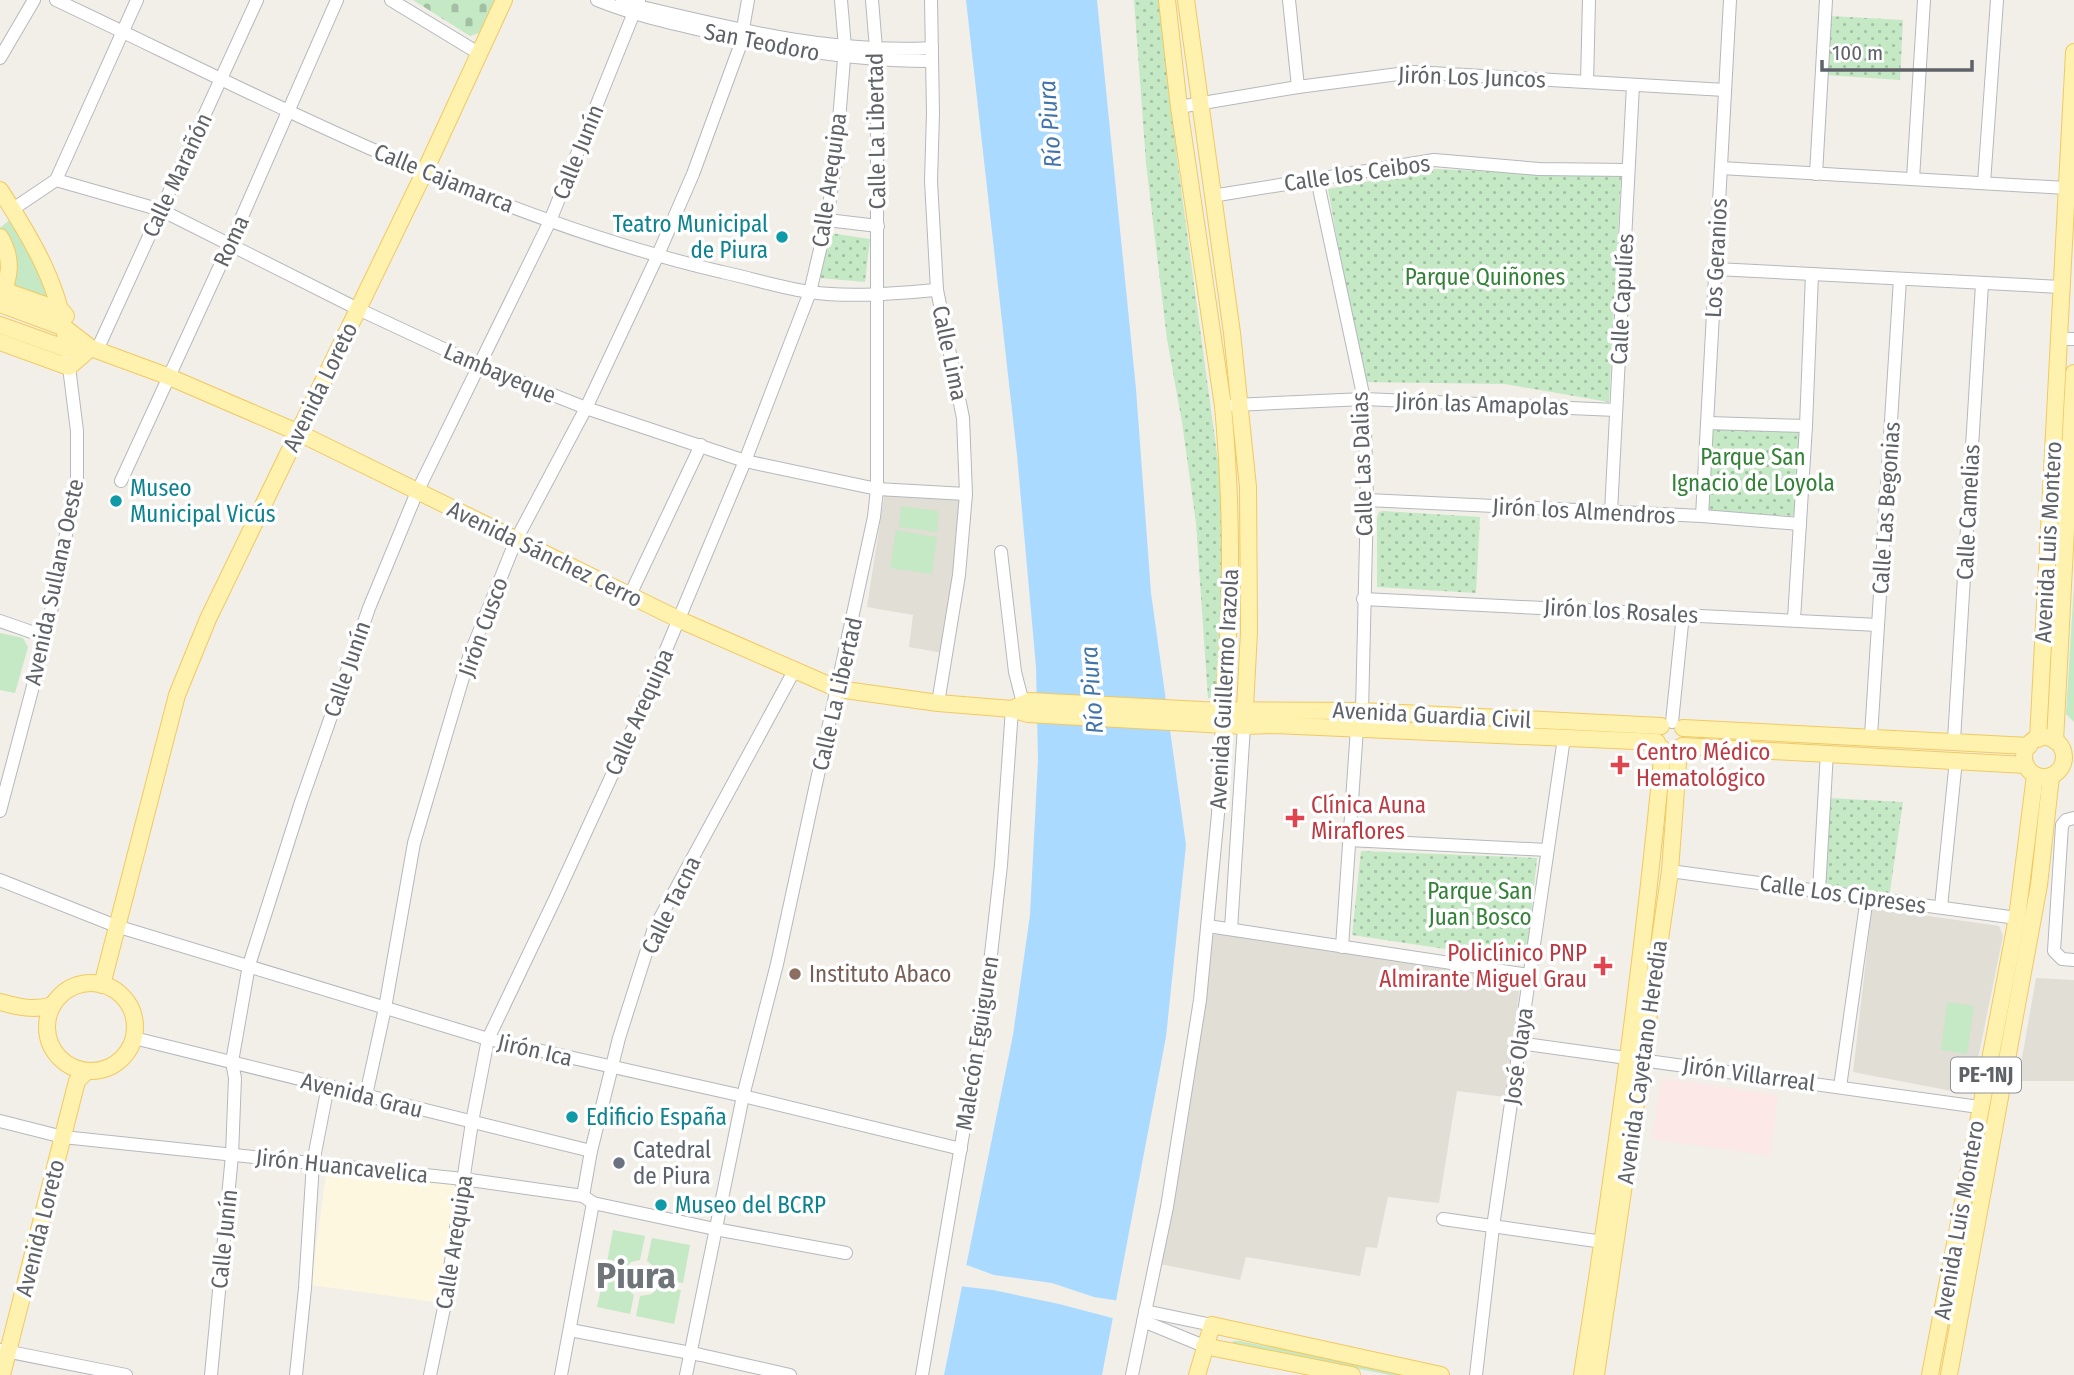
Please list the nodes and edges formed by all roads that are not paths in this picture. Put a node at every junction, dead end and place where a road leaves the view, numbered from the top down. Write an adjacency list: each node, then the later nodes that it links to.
1 (34, 0): 30 (street)
2 (56, 0): 23 (street, Calle Cajamarca)
3 (137, 0): 23 (street)
4 (257, 0): 31 (street, Calle Marañón)
5 (337, 0): 38 (street, Roma)
6 (391, 0): 27 (street)
7 (504, 0): 27 (main road, Avenida Loreto)
8 (597, 0): 22 (street, San Teodoro)
9 (622, 0): 22 (street, San Teodoro)
10 (748, 0): 24 (street, Jirón Cusco)
11 (841, 0): 25 (street, Calle Arequipa)
12 (872, 0): 28 (street, Calle La Libertad)
13 (931, 0): 29 (street, Calle Lima)
14 (1167, 0): 37 (main road, Avenida Guillermo Irazola)
15 (1186, 0): 36 (main road, Avenida Guillermo Irazola)
16 (1289, 0): 34 (street)
17 (1589, 0): 32 (street)
18 (1730, 0): 35 (street, Los Geranios)
19 (1826, 0): 42 (street)
20 (1924, 0): 44 (street)
21 (1997, 0): 46 (street)
22 (637, 7): 24 (street, San Teodoro); 53 (street, Calle Junín)
23 (123, 32): 31 (street, Calle Cajamarca); 45 (street)
24 (742, 35): 25 (street, San Teodoro); 57 (street, Jirón Cusco)
25 (844, 52): 28 (street, San Teodoro); 52 (street, Calle Arequipa)
26 (2074, 52): 47 (main road, Avenida Luis Montero)
27 (480, 54): 41 (main road, Avenida Loreto)
28 (876, 55): 29 (street, San Teodoro); 54 (street, Calle La Libertad)
29 (932, 55): 63 (street, Calle Lima)
30 (0, 58)
31 (220, 79): 38 (street, Calle Cajamarca); 51 (street, Calle Marañón)
32 (1587, 82): 33 (street, Jirón Los Juncos); 34 (street, Jirón Los Juncos)
33 (1633, 85): 35 (street, Jirón Los Juncos); 40 (street, Calle Capulíes)
34 (1298, 87): 36 (street, Jirón Los Juncos)
35 (1725, 90): 39 (street, Los Geranios)
36 (1199, 103): 37 (street, Jirón Los Juncos); 49 (main road, Avenida Guillermo Irazola)
37 (1179, 107): 81 (main road, Avenida Guillermo Irazola)
38 (289, 110): 41 (street, Calle Cajamarca); 56 (street, Roma)
39 (1721, 168): 42 (street); 58 (street, Los Geranios)
40 (1628, 170): 43 (street, Calle los Ceibos); 83 (street, Calle Capulíes)
41 (425, 173): 53 (street, Calle Cajamarca); 67 (main road, Avenida Loreto)
42 (1816, 174): 44 (street)
43 (1317, 179): 49 (street, Calle los Ceibos); 79 (street, Calle Las Dalias)
44 (1913, 179): 46 (street)
45 (56, 180): 50 (street); 51 (street, Lambayeque)
46 (1984, 183): 47 (street)
47 (2066, 188): 62 (main road, Avenida Luis Montero)
48 (0, 190): 50 (main road)
49 (1212, 195): 80 (main road, Avenida Guillermo Irazola)
50 (13, 209): 68 (main road)
51 (161, 210): 56 (street, Lambayeque); 74 (street, Calle Marañón)
52 (827, 220): 54 (street); 64 (street, Calle Arequipa)
53 (550, 221): 57 (street, Calle Cajamarca); 75 (street, Calle Junín)
54 (878, 226): 65 (street, Calle La Libertad)
55 (0, 237): 66 (main road)
56 (230, 243): 67 (street, Lambayeque); 78 (street, Roma)
57 (657, 257): 64 (street, Calle Cajamarca); 82 (street, Jirón Cusco)
58 (1716, 269): 59 (street); 84 (street, Los Geranios)
59 (1812, 274): 60 (street); 85 (street)
60 (1900, 279): 61 (street); 105 (street, Calle Las Begonias)
61 (1982, 284): 62 (street); 125 (street, Calle Camelias)
62 (2061, 287): 71 (main road, Avenida Luis Montero)
63 (937, 290): 65 (street, Calle Cajamarca); 92 (street, Calle Lima)
64 (810, 292): 65 (street, Calle Cajamarca); 88 (street, Calle Arequipa)
65 (877, 294): 90 (street, Calle La Libertad)
66 (1, 297): 68 (main road); 70 (main road, Avenida Sánchez Cerro)
67 (358, 309): 75 (street, Lambayeque); 86 (main road, Avenida Loreto)
68 (62, 311): 70 (main road); 74 (main road)
69 (0, 325): 73 (main road, Avenida Sánchez Cerro)
70 (65, 328): 73 (main road); 74 (main road, Avenida Sánchez Cerro)
71 (2066, 339): 126 (main road, Avenida Luis Montero)
72 (0, 342): 76 (main road)
73 (67, 349): 74 (main road, Avenida Sánchez Cerro); 76 (street, Avenida Sullana Oeste)
74 (94, 349): 76 (main road); 78 (main road, Avenida Sánchez Cerro)
75 (478, 365): 82 (street, Lambayeque); 91 (street, Calle Junín)
76 (69, 367): 106 (street, Avenida Sullana Oeste)
77 (2074, 373): 127 (main road, Avenida Luis Montero)
78 (167, 376): 86 (main road, Avenida Sánchez Cerro); 89 (street, Roma)
79 (1364, 399): 80 (street, Jirón las Amapolas); 83 (street, Jirón las Amapolas); 93 (street, Calle Las Dalias)
80 (1240, 405): 81 (street, Jirón las Amapolas); 108 (main road, Avenida Guillermo Irazola)
81 (1223, 406): 107 (main road, Avenida Guillermo Irazola)
82 (586, 408): 87 (street, Lambayeque); 97 (street, Jirón Cusco)
83 (1616, 410): 94 (street, Calle Capulíes)
84 (1708, 423): 85 (street); 95 (street, Los Geranios)
85 (1806, 426): 96 (street)
86 (297, 432): 91 (main road, Avenida Sánchez Cerro); 145 (main road, Avenida Loreto)
87 (701, 445): 88 (street, Lambayeque); 99 (street)
88 (746, 461): 90 (street, Lambayeque); 102 (street, Calle Arequipa)
89 (121, 481)
90 (877, 489): 92 (street, Lambayeque); 110 (street, Calle La Libertad)
91 (417, 492): 97 (main road, Avenida Sánchez Cerro); 150 (street, Calle Junín)
92 (966, 494): 111 (street, Calle Lima)
93 (1367, 500): 94 (street, Jirón los Almendros); 100 (street, Calle Las Dalias)
94 (1611, 513): 95 (street, Jirón los Almendros)
95 (1702, 516): 96 (street, Jirón los Almendros)
96 (1800, 524): 103 (street)
97 (516, 540): 99 (main road, Avenida Sánchez Cerro); 156 (street, Jirón Cusco)
98 (1001, 552): 112 (street, Malecón Eguiguren)
99 (630, 595): 102 (main road, Avenida Sánchez Cerro)
100 (1363, 599): 101 (street, Jirón los Rosales); 114 (street, Calle Las Dalias)
101 (1683, 614): 103 (street, Jirón los Rosales); 124 (street, Avenida Cayetano Heredia)
102 (680, 620): 109 (main road, Avenida Sánchez Cerro); 159 (street, Calle Arequipa)
103 (1794, 620): 105 (street, Jirón los Rosales)
104 (0, 621): 106 (street)
105 (1878, 625): 122 (street, Calle Las Begonias)
106 (46, 637): 132 (street, Avenida Sullana Oeste)
107 (1227, 657): 108 (main road); 117 (main road, Avenida Guillermo Irazola)
108 (1248, 658): 113 (main road, Avenida Guillermo Irazola)
109 (794, 671): 110 (main road, Avenida Sánchez Cerro); 163 (street, Calle Tacna)
110 (838, 689): 111 (main road, Avenida Sánchez Cerro); 168 (street, Calle La Libertad)
111 (938, 703): 112 (main road, Avenida Sánchez Cerro)
112 (1023, 707): 115 (main road, Avenida Sánchez Cerro); 173 (street, Malecón Eguiguren)
113 (1244, 709): 114 (main road, Avenida Guardia Civil); 117 (main road, Avenida Guardia Civil); 118 (main road, Avenida Guillermo Irazola)
114 (1362, 711): 116 (main road, Avenida Guardia Civil)
115 (1202, 717): 117 (main road, Avenida Guardia Civil)
116 (1469, 717): 121 (main road); 124 (main road, Avenida Guardia Civil)
117 (1222, 718): 118 (main road, Avenida Guardia Civil); 146 (street, Avenida Guillermo Irazola)
118 (1244, 726): 119 (main road, Avenida Guardia Civil); 147 (street, Avenida Guillermo Irazola)
119 (1357, 728): 121 (main road, Avenida Guardia Civil); 134 (street)
120 (1756, 731): 122 (main road, Avenida Guardia Civil); 124 (main road, Avenida Guardia Civil); 128 (main road)
121 (1468, 733): 123 (main road, Avenida Guardia Civil)
122 (1871, 736): 125 (main road, Avenida Guardia Civil)
123 (1564, 738): 124 (main road, Avenida Guardia Civil); 135 (street, José Olaya)
124 (1671, 738): 128 (main road, Avenida Guardia Civil); 136 (main road, Avenida Cayetano Heredia); 161 (main road, Avenida Cayetano Heredia)
125 (1954, 740): 126 (main road, Avenida Guardia Civil)
126 (2033, 742): 127 (main road); 131 (main road, PE-1NJ)
127 (2064, 746): 131 (main road, PE-1NJ)
128 (1756, 749): 129 (main road, Avenida Guardia Civil)
129 (1827, 752): 130 (main road, Avenida Guardia Civil); 141 (street)
130 (1956, 760): 131 (main road, Avenida Guardia Civil); 143 (street)
131 (2049, 770): 138 (main road, Avenida Luis Montero / PE-1NJ); 139 (main road, Avenida Luis Montero / PE-1NJ)
132 (0, 811)
133 (2074, 818): 140 (street)
134 (1349, 840): 135 (street); 148 (street)
135 (1547, 850): 151 (street, José Olaya)
136 (1670, 871): 141 (street, Calle Los Cipreses); 161 (main road, Avenida Cayetano Heredia)
137 (0, 880): 145 (street, Jirón Ica)
138 (2022, 883): 139 (street); 144 (main road, Avenida Luis Montero / PE-1NJ)
139 (2039, 885): 140 (street); 191 (main road, Avenida Luis Montero / PE-1NJ)
140 (2058, 887): 149 (street)
141 (1819, 891): 142 (street, Calle Los Cipreses)
142 (1867, 897): 143 (street, Calle Los Cipreses); 166 (street)
143 (1941, 907): 144 (street, Calle Los Cipreses)
144 (2017, 918): 169 (main road, Avenida Luis Montero / PE-1NJ)
145 (117, 926): 150 (street, Jirón Ica); 152 (main road, Avenida Loreto)
146 (1208, 926): 147 (street); 184 (street, Avenida Guillermo Irazola)
147 (1231, 929): 148 (street)
148 (1342, 947): 151 (street)
149 (2074, 960)
150 (248, 965): 156 (street, Jirón Ica); 162 (street, Calle Junín)
151 (1529, 975): 160 (street, José Olaya)
152 (102, 985): 154 (main road); 158 (main road)
153 (0, 1002): 155 (main road)
154 (53, 1005): 155 (main road); 157 (main road)
155 (23, 1008): 157 (main road)
156 (385, 1008): 159 (street, Jirón Ica); 167 (street, Jirón Cusco)
157 (47, 1025): 164 (main road)
158 (134, 1038): 162 (street, Avenida Grau); 164 (main road)
159 (488, 1039): 163 (street, Jirón Ica); 171 (street, Calle Arequipa)
160 (1520, 1043): 161 (street, Jirón Villarreal); 180 (street, José Olaya)
161 (1636, 1058): 166 (street, Jirón Villarreal); 182 (main road, Avenida Cayetano Heredia); 207 (main road, Avenida Cayetano Heredia)
162 (232, 1062): 165 (street, Avenida Grau); 175 (street, Calle Junín)
163 (612, 1067): 168 (street, Jirón Ica); 174 (street, Calle Tacna)
164 (79, 1073): 172 (main road, Avenida Loreto)
165 (328, 1086): 167 (street, Avenida Grau); 176 (street)
166 (1840, 1087): 169 (street, Jirón Villarreal)
167 (366, 1095): 171 (street, Avenida Grau)
168 (743, 1097): 173 (street, Jirón Ica); 181 (street, Calle La Libertad)
169 (1979, 1107): 188 (main road, Avenida Luis Montero / PE-1NJ)
170 (0, 1121): 172 (street, Jirón Huancavelica)
171 (472, 1122): 174 (street, Avenida Grau); 177 (street, Calle Arequipa)
172 (63, 1137): 175 (street, Jirón Huancavelica); 189 (main road, Avenida Loreto)
173 (961, 1149): 200 (street, Malecón Eguiguren)
174 (591, 1151): 178 (street, Calle Tacna)
175 (232, 1155): 176 (street, Jirón Huancavelica); 194 (street, Calle Junín)
176 (313, 1163): 177 (street, Jirón Huancavelica); 195 (street)
177 (463, 1179): 178 (street, Jirón Huancavelica); 196 (street, Calle Arequipa)
178 (588, 1199): 181 (street, Jirón Huancavelica); 186 (street, Calle Tacna)
179 (1443, 1219): 180 (street)
180 (1493, 1227): 182 (street); 205 (street, José Olaya)
181 (715, 1229): 183 (street, Jirón Huancavelica); 190 (street, Calle La Libertad)
182 (1603, 1242): 206 (main road, Avenida Cayetano Heredia)
183 (846, 1253)
184 (1144, 1316): 185 (street); 187 (street); 201 (street, Avenida Guillermo Irazola)
185 (1212, 1325): 187 (main road); 204 (main road)
186 (570, 1330): 190 (street); 197 (street, Calle Tacna)
187 (1204, 1346): 202 (main road); 203 (main road)
188 (1935, 1350): 191 (main road); 208 (main road, Avenida Luis Montero / PE-1NJ)
189 (4, 1351): 192 (main road, Avenida Loreto); 193 (street)
190 (690, 1353): 198 (street, Calle La Libertad); 199 (street)
191 (1953, 1353): 209 (main road, Avenida Luis Montero / PE-1NJ)
192 (2, 1375)
193 (126, 1375)
194 (211, 1375)
195 (296, 1375)
196 (430, 1375)
197 (561, 1375)
198 (687, 1375)
199 (788, 1375)
200 (922, 1375)
201 (1132, 1375)
202 (1197, 1375)
203 (1352, 1375)
204 (1441, 1375)
205 (1476, 1375)
206 (1582, 1375)
207 (1595, 1375)
208 (1930, 1375)
209 (1949, 1375)

